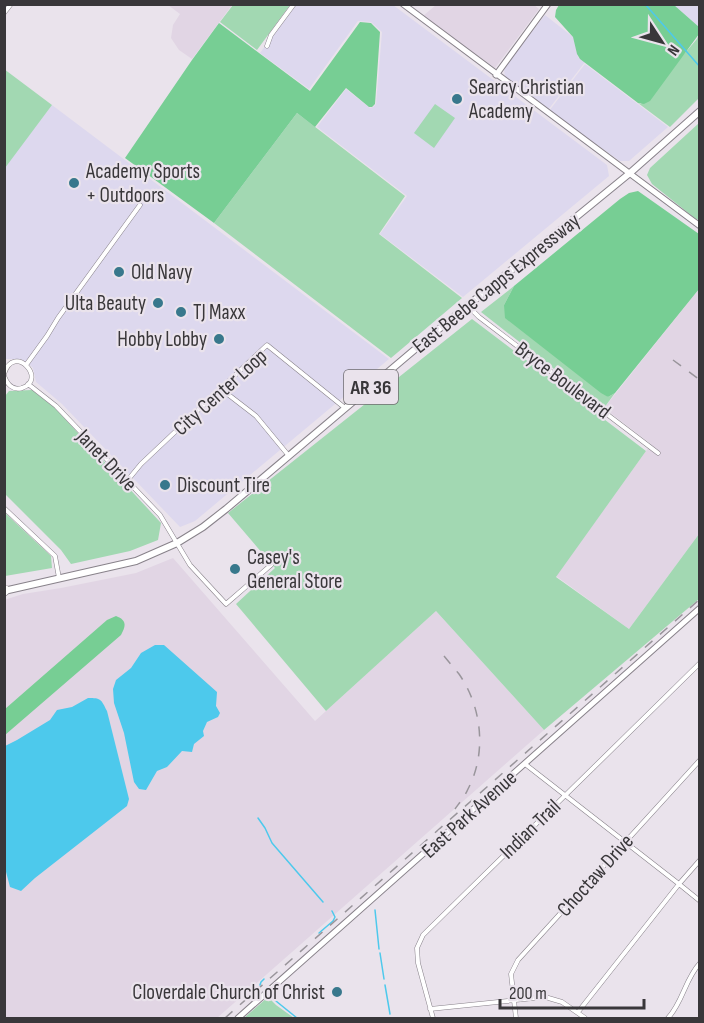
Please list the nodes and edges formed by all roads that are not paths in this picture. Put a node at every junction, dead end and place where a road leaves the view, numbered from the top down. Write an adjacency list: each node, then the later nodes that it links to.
1 (11, 4): 5 (street)
2 (294, 4): 6 (street)
3 (403, 4): 7 (street)
4 (548, 4): 7 (street)
5 (4, 13)
6 (267, 46)
7 (496, 75): 9 (street)
8 (699, 111): 9 (main road, East Beebe Capps Expressway / AR 36)
9 (630, 173): 11 (street); 12 (main road, East Beebe Capps Expressway / AR 36)
10 (140, 205): 13 (street)
11 (699, 226)
12 (468, 306): 19 (main road, East Beebe Capps Expressway / AR 36); 20 (street, Bryce Boulevard)
13 (26, 365): 14 (street); 16 (street)
14 (6, 366): 15 (street)
15 (4, 375): 17 (street)
16 (28, 384): 17 (street); 22 (street, Janet Drive)
17 (7, 387)
18 (220, 389): 19 (street, City Center Loop); 21 (street); 22 (street, City Center Loop)
19 (345, 408): 21 (main road, East Beebe Capps Expressway / AR 36)
20 (658, 453)
21 (289, 456): 24 (main road, East Beebe Capps Expressway / AR 36)
22 (128, 481): 24 (street, Janet Drive)
23 (4, 508): 26 (street)
24 (177, 543): 25 (street, Janet Drive); 26 (main road, East Beebe Capps Expressway / AR 36)
25 (271, 565)
26 (59, 579): 27 (main road, East Beebe Capps Expressway / AR 36)
27 (5, 591)
28 (699, 608): 31 (street, East Park Avenue)
29 (699, 663): 32 (street, Indian Trail)
30 (699, 760): 33 (street, Choctaw Drive)
31 (525, 764): 32 (street); 41 (street, East Park Avenue)
32 (565, 795): 33 (street); 39 (street, Indian Trail)
33 (625, 842): 35 (street); 38 (street, Choctaw Drive)
34 (699, 860): 35 (street)
35 (680, 884): 36 (street); 40 (street)
36 (699, 901)
37 (699, 963): 45 (street)
38 (513, 1000): 39 (street); 40 (street); 43 (street, Choctaw Drive)
39 (430, 1009): 42 (street, Indian Trail)
40 (578, 1012): 44 (street)
41 (238, 1018)
42 (433, 1018)
43 (516, 1018)
44 (585, 1018)
45 (668, 1018)

